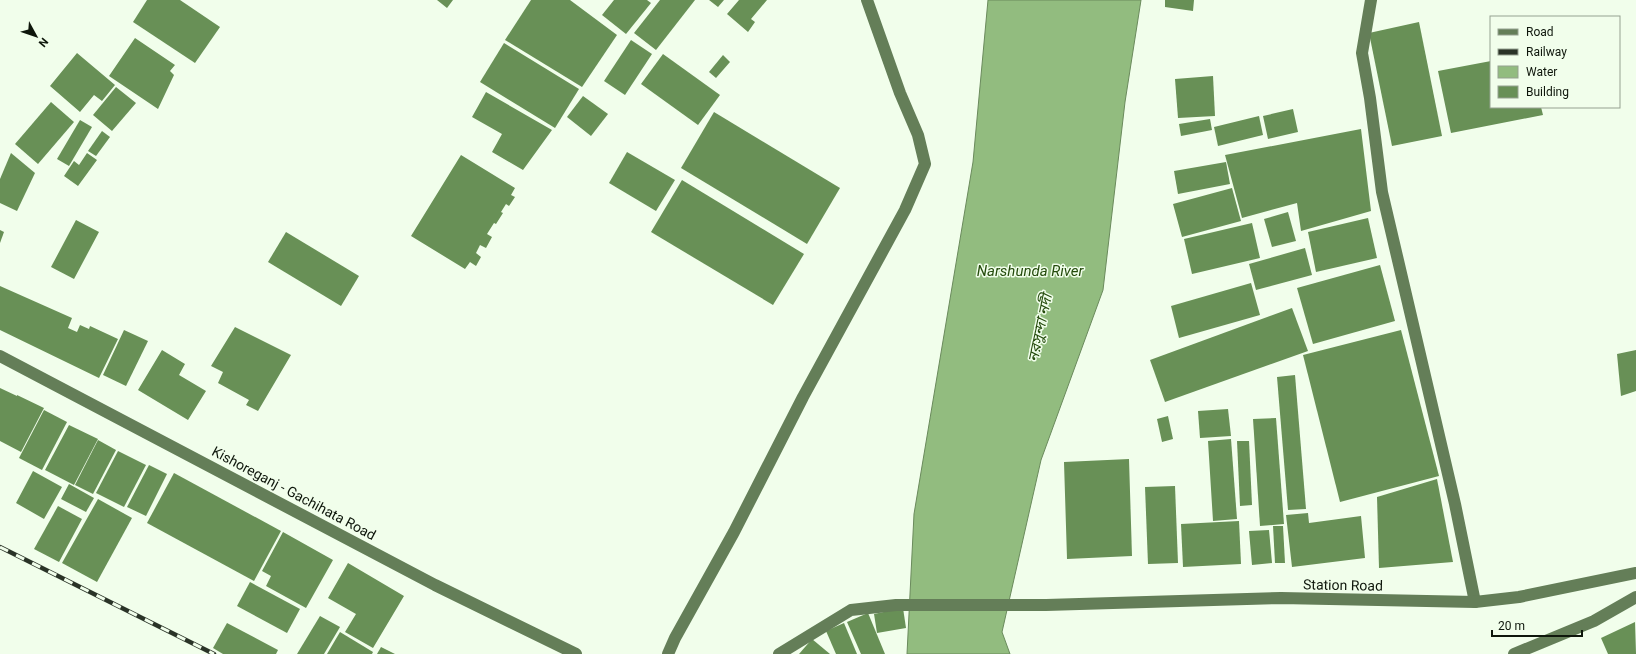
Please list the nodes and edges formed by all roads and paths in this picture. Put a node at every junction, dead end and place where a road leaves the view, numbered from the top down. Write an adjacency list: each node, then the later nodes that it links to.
1 (867, 0): 8 (main road)
2 (1371, 0): 6 (main road)
3 (0, 356): 7 (main road, Kishoreganj - Gachihata Road)
4 (1636, 573): 6 (main road, Station Road)
5 (1636, 597): 10 (main road)
6 (1475, 602): 9 (main road, Station Road)
7 (576, 654)
8 (668, 654)
9 (778, 654)
10 (1514, 654)

